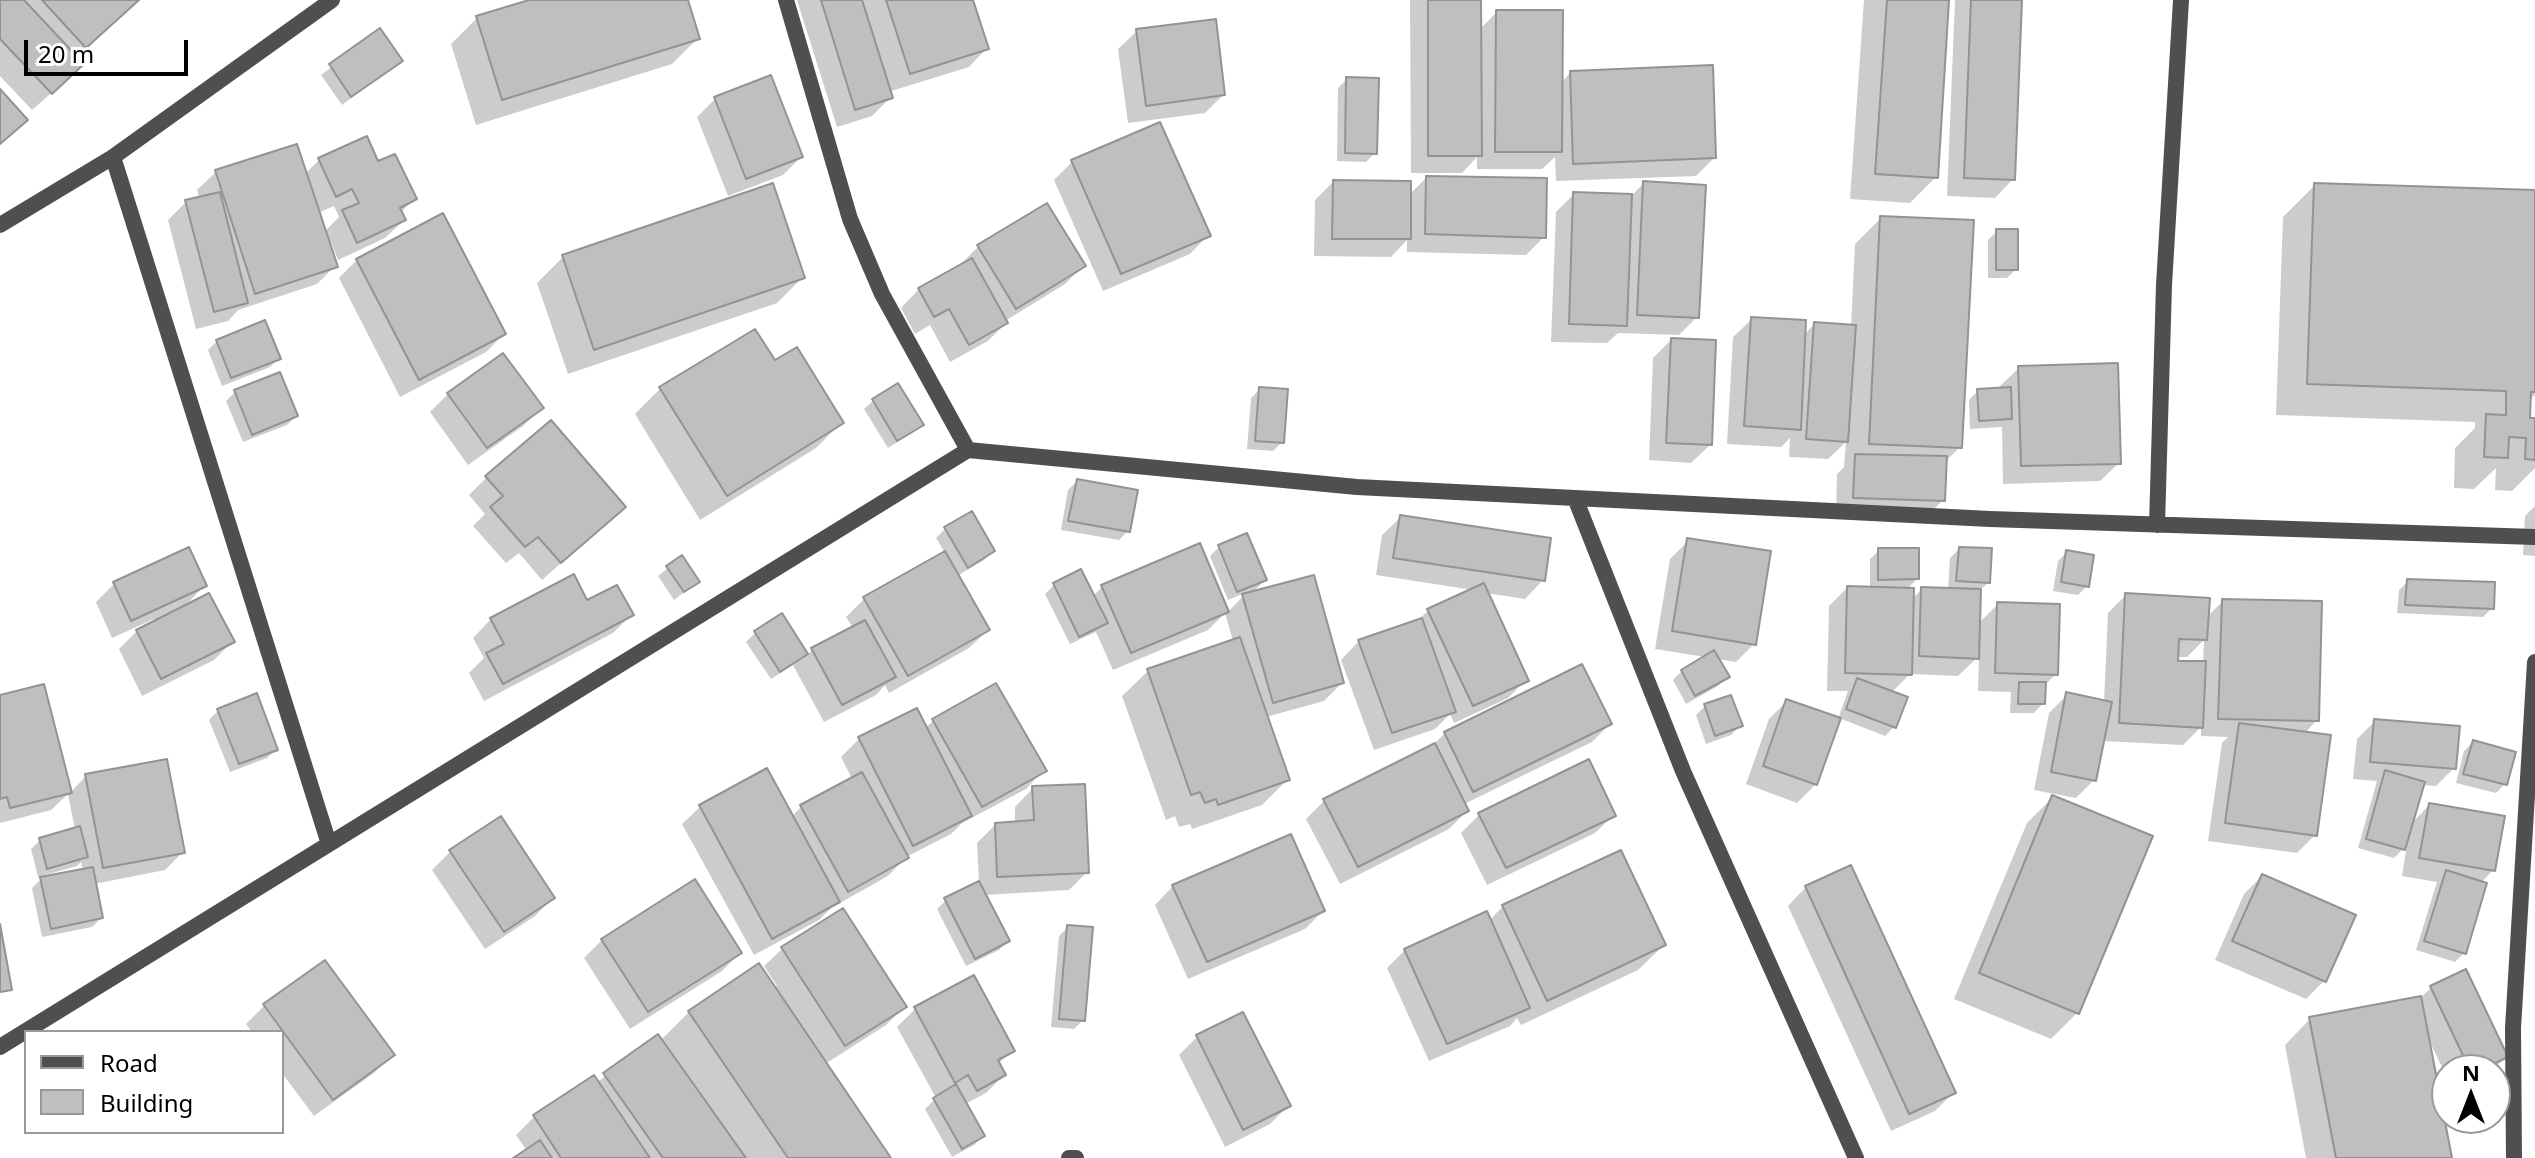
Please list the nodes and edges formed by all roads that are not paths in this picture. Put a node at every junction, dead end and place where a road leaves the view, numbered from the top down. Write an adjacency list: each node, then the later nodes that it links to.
1 (332, 0): 4 (street)
2 (786, 0): 6 (street)
3 (2181, 0): 8 (street)
4 (113, 157): 5 (street); 11 (street)
5 (0, 225)
6 (968, 450): 7 (street); 11 (street)
7 (1575, 498): 8 (street); 17 (street)
8 (2157, 525): 9 (street)
9 (2535, 537)
10 (2535, 662): 18 (street)
11 (329, 844): 12 (street)
12 (28, 1030)
13 (24, 1032): 14 (street)
14 (0, 1047)
15 (1069, 1158): 16 (street)
16 (1076, 1158)
17 (1856, 1158)
18 (2514, 1158)

